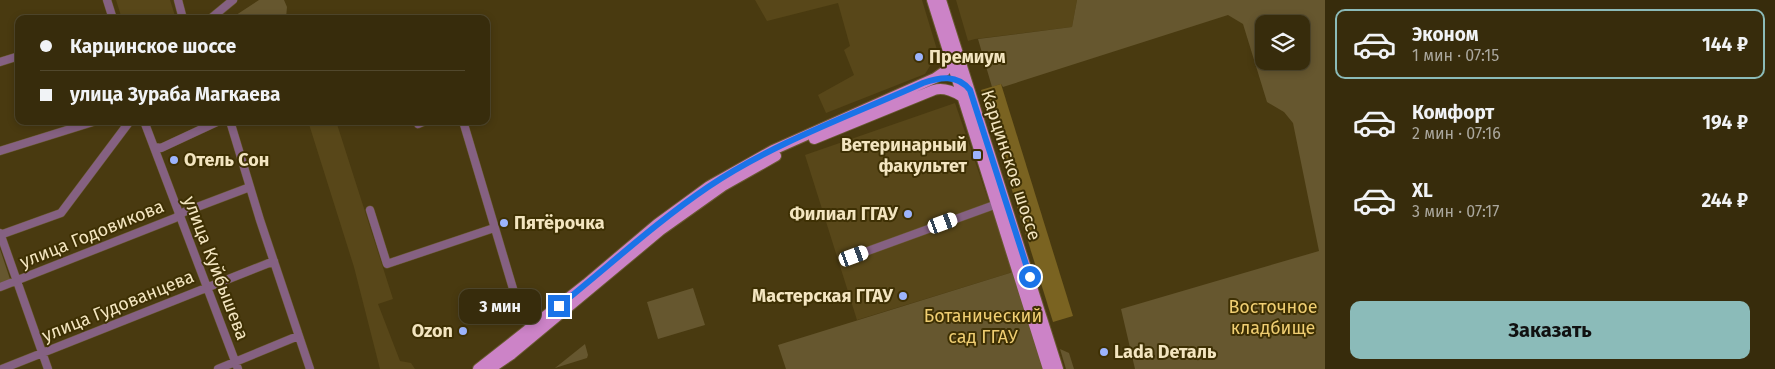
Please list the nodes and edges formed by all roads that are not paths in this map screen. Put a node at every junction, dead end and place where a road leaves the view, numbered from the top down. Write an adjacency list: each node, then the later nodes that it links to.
1 (107, 0): 6 (street)
2 (178, 0): 7 (street)
3 (233, 0): 8 (street)
4 (932, 0): 10 (main road, Карцинское шоссе)
5 (941, 0): 12 (main road, Карцинское шоссе)
6 (112, 15)
7 (182, 15)
8 (215, 15)
9 (15, 57): 11 (street)
10 (951, 60): 13 (main road); 14 (main road, Карцинское шоссе)
11 (0, 62)
12 (963, 69): 14 (main road); 16 (main road, Карцинское шоссе)
13 (936, 78): 14 (main road); 29 (main road)
14 (958, 81): 15 (main road); 16 (main road)
15 (938, 89): 16 (main road); 29 (main road)
16 (967, 94): 26 (main road, Карцинское шоссе); 48 (main road, Карцинское шоссе)
17 (83, 125): 24 (street)
18 (127, 125): 31 (street, улица Годовикова)
19 (146, 125): 23 (street, улица Куйбышева)
20 (210, 125): 23 (street)
21 (231, 125): 25 (street)
22 (465, 125): 30 (street)
23 (154, 147): 28 (street, улица Куйбышева)
24 (0, 151)
25 (250, 187): 28 (street, улица Годовикова); 33 (street)
26 (997, 204): 32 (street); 47 (main road, Карцинское шоссе)
27 (370, 210): 30 (street)
28 (180, 216): 34 (street, улица Годовикова); 36 (street, улица Куйбышева)
29 (659, 227): 37 (main road); 46 (main road)
30 (494, 228): 37 (street)
31 (0, 234): 34 (street)
32 (854, 256)
33 (274, 261): 36 (street, улица Гудованцева); 38 (street)
34 (16, 281): 35 (street, улица Годовикова); 39 (street)
35 (0, 287)
36 (206, 288): 39 (street, улица Гудованцева); 40 (street, улица Куйбышева)
37 (530, 328): 45 (main road)
38 (298, 336): 40 (street); 44 (street)
39 (42, 352): 41 (street, улица Гудованцева); 42 (street)
40 (237, 365): 43 (street)
41 (2, 369)
42 (48, 369)
43 (218, 369)
44 (310, 369)
45 (478, 369)
46 (490, 369)
47 (1048, 369)
48 (1058, 369)

